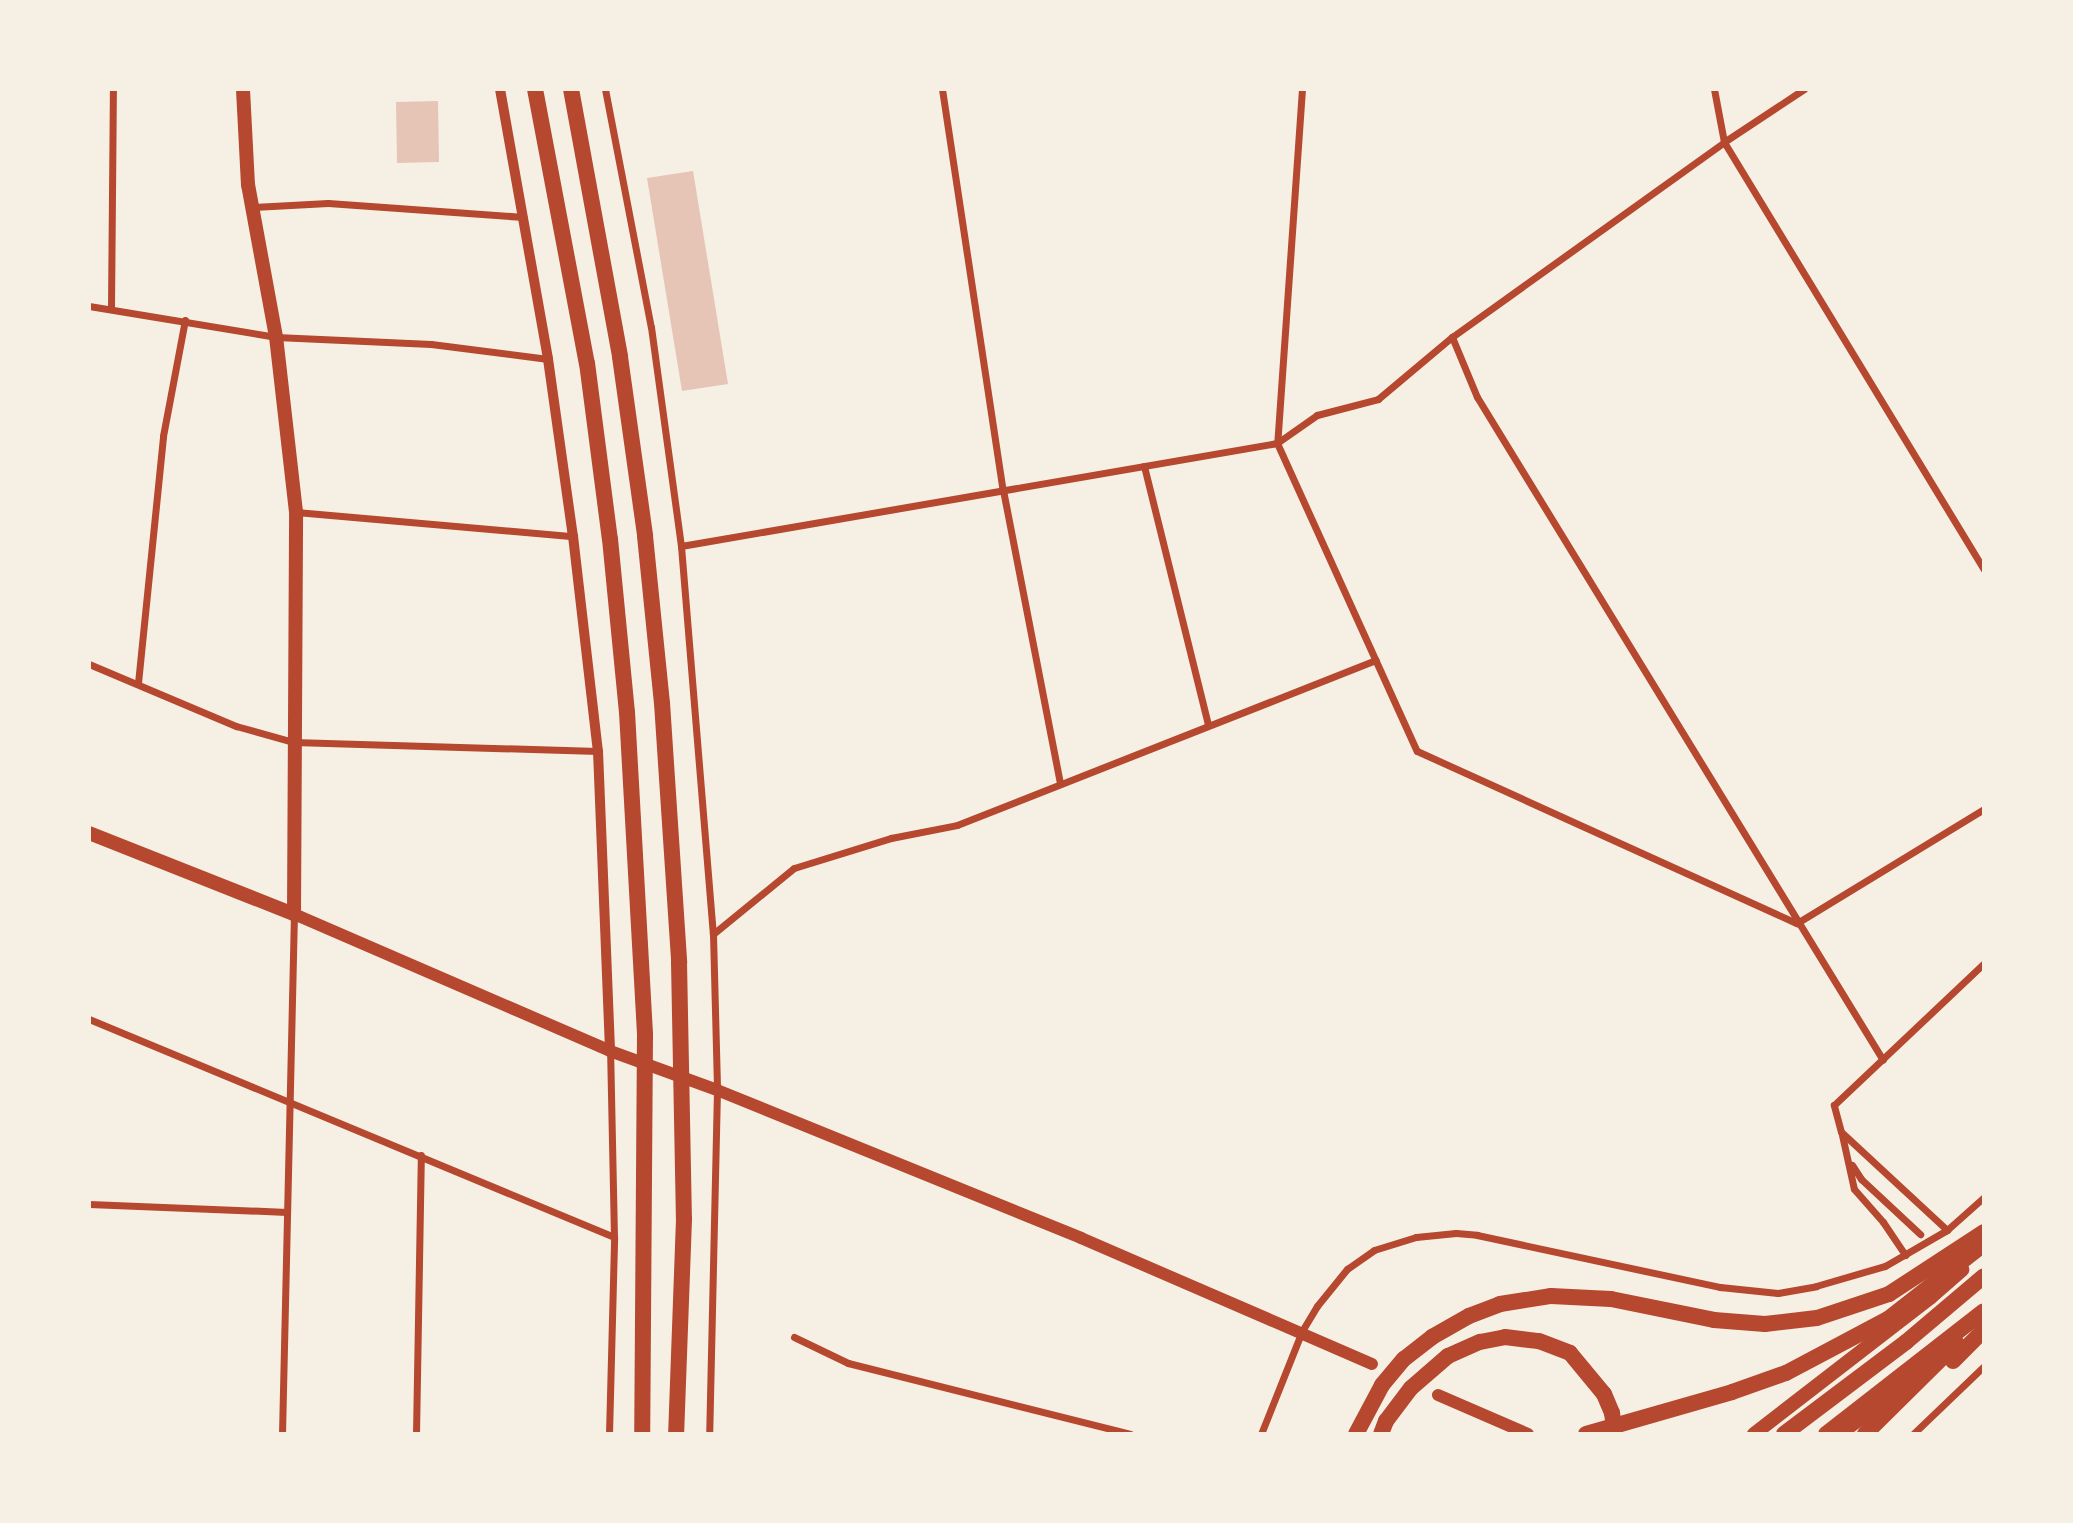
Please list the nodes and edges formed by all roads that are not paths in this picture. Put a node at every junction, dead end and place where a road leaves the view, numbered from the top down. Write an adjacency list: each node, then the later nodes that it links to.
1 (113, 89): 15 (street)
2 (243, 89): 12 (main road)
3 (500, 89): 13 (street)
4 (535, 89): 71 (highway)
5 (571, 89): 72 (highway)
6 (605, 89): 25 (street)
7 (942, 89): 22 (street)
8 (1302, 89): 20 (street)
9 (1714, 89): 11 (street)
10 (1804, 89): 11 (street)
11 (1724, 142): 18 (street); 26 (street)
12 (252, 207): 13 (street); 17 (main road)
13 (525, 217): 19 (street)
14 (89, 306): 15 (street)
15 (111, 308): 16 (street)
16 (185, 320): 17 (street); 29 (street)
17 (276, 337): 19 (street); 23 (main road)
18 (1452, 337): 20 (street); 37 (street)
19 (548, 359): 24 (street)
20 (1277, 443): 21 (street); 27 (street)
21 (1144, 466): 22 (street); 30 (street)
22 (1003, 490): 25 (street); 33 (street)
23 (296, 512): 24 (street); 31 (main road)
24 (573, 536): 32 (street)
25 (681, 546): 38 (street)
26 (1984, 569)
27 (1376, 660): 30 (street); 37 (street)
28 (89, 664): 29 (street)
29 (138, 683): 31 (street)
30 (1208, 725): 33 (street)
31 (293, 742): 32 (street); 36 (main road)
32 (598, 751): 41 (street)
33 (1060, 784): 38 (street)
34 (1984, 808): 37 (street)
35 (89, 833): 36 (main road)
36 (294, 914): 41 (main road); 44 (street)
37 (1797, 923): 42 (street)
38 (713, 934): 43 (street)
39 (1984, 963): 42 (street)
40 (89, 1019): 44 (street)
41 (610, 1051): 43 (main road); 54 (street)
42 (1883, 1060): 45 (street)
43 (716, 1090): 62 (main road); 73 (street)
44 (291, 1104): 46 (street); 50 (street)
45 (1841, 1132): 47 (street); 51 (street)
46 (421, 1154): 54 (street); 69 (street)
47 (1850, 1162): 53 (street); 57 (street)
48 (1984, 1197): 51 (street)
49 (89, 1203): 50 (street)
50 (287, 1212): 68 (street)
51 (1947, 1230): 57 (street)
52 (1984, 1232): 76 (highway)
53 (1920, 1234)
54 (614, 1237): 70 (street)
55 (1984, 1244): 79 (highway)
56 (1984, 1250): 81 (main road)
57 (1905, 1255): 62 (street)
58 (1984, 1276): 82 (highway)
59 (1984, 1311): 83 (highway)
60 (1984, 1317): 85 (highway)
61 (1984, 1324): 84 (main road)
62 (1302, 1331): 65 (main road); 75 (street)
63 (1984, 1331): 86 (highway)
64 (794, 1337): 74 (street)
65 (1372, 1364)
66 (1984, 1366): 87 (street)
67 (1438, 1395): 78 (main road)
68 (282, 1434)
69 (415, 1434)
70 (609, 1434)
71 (642, 1434)
72 (676, 1434)
73 (709, 1434)
74 (1130, 1434)
75 (1261, 1434)
76 (1356, 1434)
77 (1381, 1434): 80 (highway)
78 (1528, 1434)
79 (1586, 1434)
80 (1615, 1434)
81 (1754, 1434)
82 (1784, 1434)
83 (1826, 1434)
84 (1840, 1434)
85 (1865, 1434)
86 (1877, 1434)
87 (1913, 1434)

